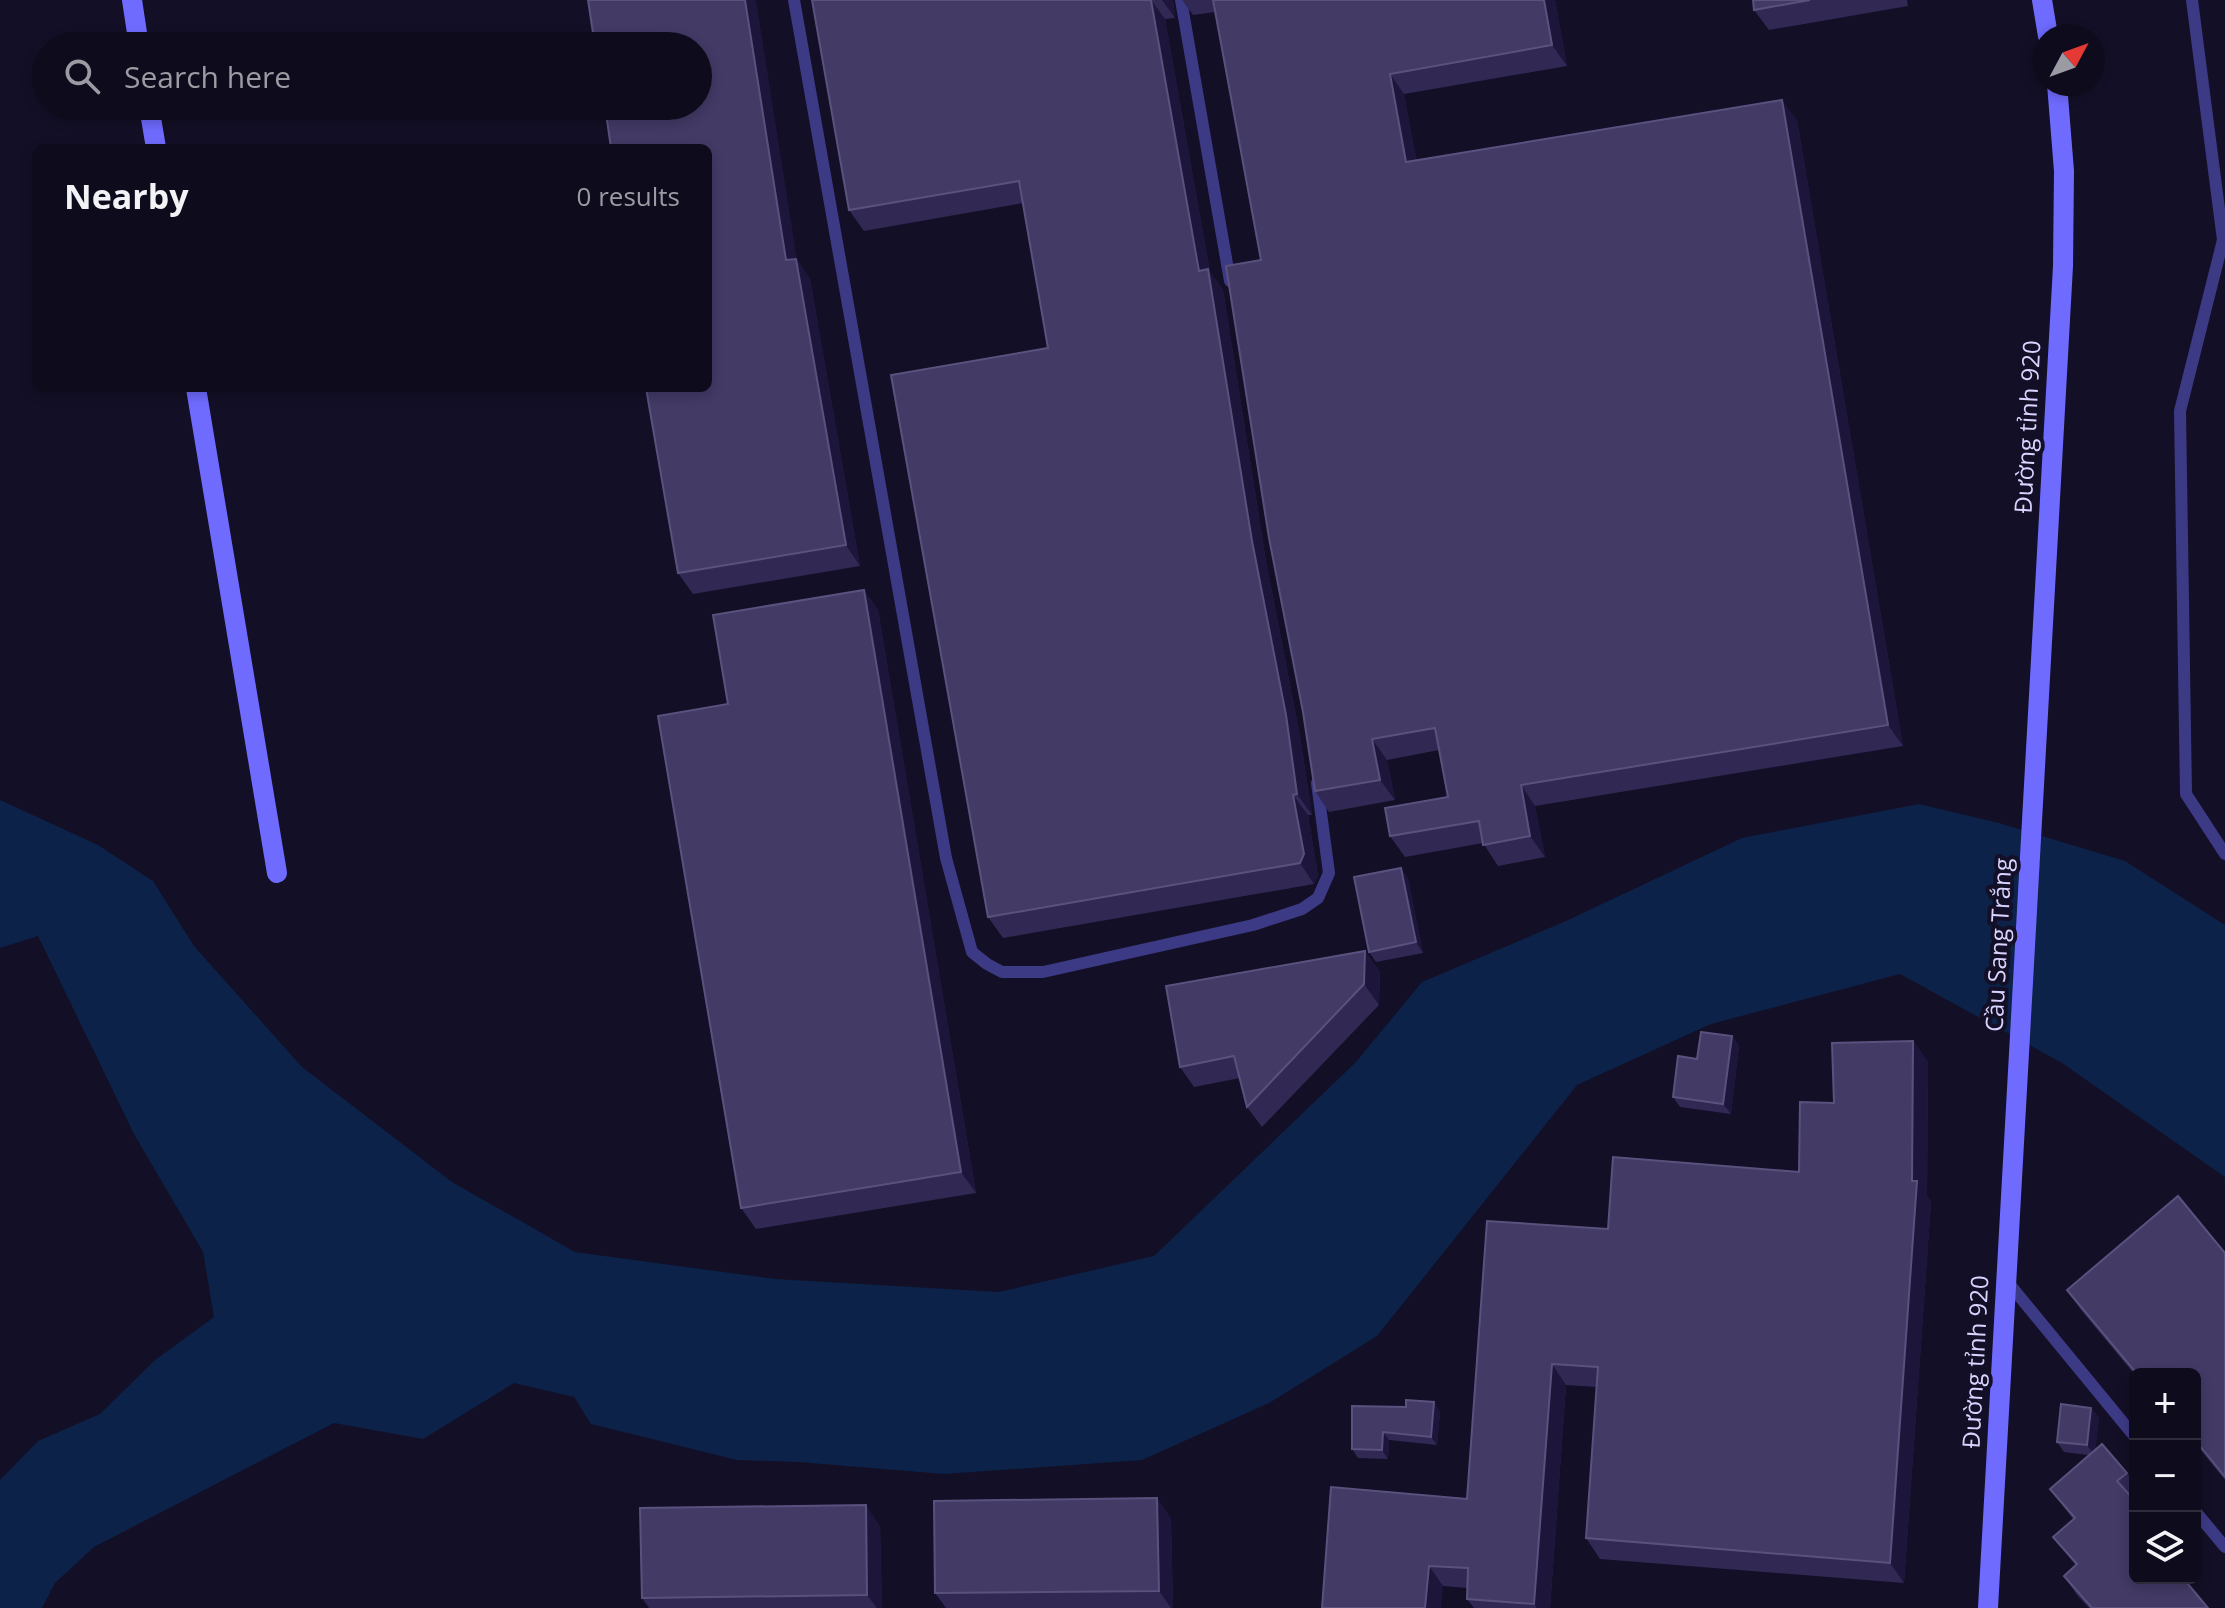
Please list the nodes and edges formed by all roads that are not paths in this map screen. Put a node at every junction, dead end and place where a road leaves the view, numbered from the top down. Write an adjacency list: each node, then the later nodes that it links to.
1 (132, 0): 7 (main road)
2 (794, 0): 13 (lane)
3 (1181, 0): 11 (lane)
4 (2042, 0): 6 (main road)
5 (2192, 0): 15 (lane)
6 (2046, 24)
7 (137, 32)
8 (2058, 96): 14 (main road, Đường tỉnh 920)
9 (151, 120): 10 (main road)
10 (155, 144)
11 (1231, 289)
12 (197, 392): 16 (main road)
13 (1314, 763)
14 (2034, 774): 17 (main road, Cầu Sang Trắng)
15 (2225, 854)
16 (277, 873)
17 (2015, 1120): 18 (main road, Đường tỉnh 920)
18 (2006, 1280): 19 (lane); 22 (main road, Đường tỉnh 920)
19 (2129, 1430)
20 (2196, 1512): 21 (lane)
21 (2225, 1547)
22 (1988, 1608)

